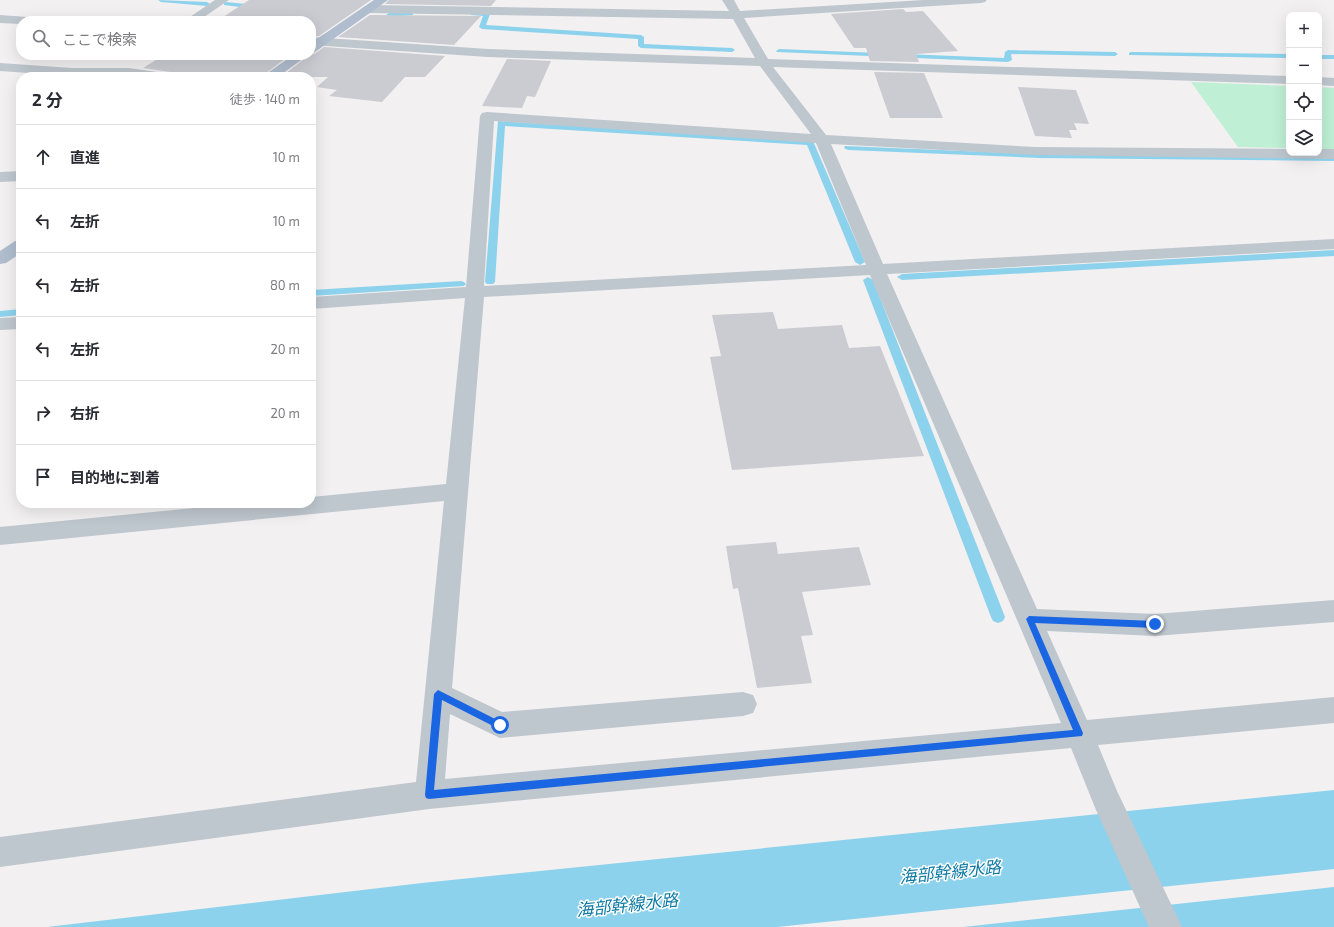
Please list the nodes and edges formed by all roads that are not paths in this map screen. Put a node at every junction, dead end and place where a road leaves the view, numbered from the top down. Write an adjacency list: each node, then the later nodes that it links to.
1 (223, 0): 7 (street)
2 (382, 0): 5 (main road)
3 (728, 0): 6 (street)
4 (980, 0): 6 (street)
5 (368, 10): 6 (street); 10 (main road)
6 (735, 14): 13 (street)
7 (198, 16)
8 (0, 19): 9 (street)
9 (16, 20)
10 (316, 43)
11 (316, 44): 13 (street)
12 (294, 60): 18 (main road)
13 (764, 63): 19 (street); 22 (street)
14 (0, 67): 16 (street)
15 (72, 72): 17 (street)
16 (72, 72)
17 (130, 72)
18 (276, 72)
19 (1286, 80)
20 (1322, 82): 21 (street)
21 (1334, 82)
22 (822, 139): 23 (street); 29 (street); 30 (street)
23 (1334, 154)
24 (16, 176): 25 (street)
25 (0, 177)
26 (1334, 244): 29 (street)
27 (16, 248): 28 (main road)
28 (0, 259)
29 (876, 270): 30 (street); 39 (street)
30 (476, 292): 31 (street); 34 (street)
31 (316, 303)
32 (16, 322): 33 (street)
33 (0, 324)
34 (457, 491): 35 (street); 40 (street)
35 (316, 505)
36 (284, 508): 37 (street)
37 (0, 536)
38 (1334, 611): 39 (street)
39 (1029, 619): 43 (street)
40 (438, 694): 41 (street); 44 (street)
41 (743, 704)
42 (1334, 710): 43 (street)
43 (1079, 733): 44 (street); 46 (street)
44 (429, 795): 45 (street)
45 (0, 852)
46 (1166, 927)

